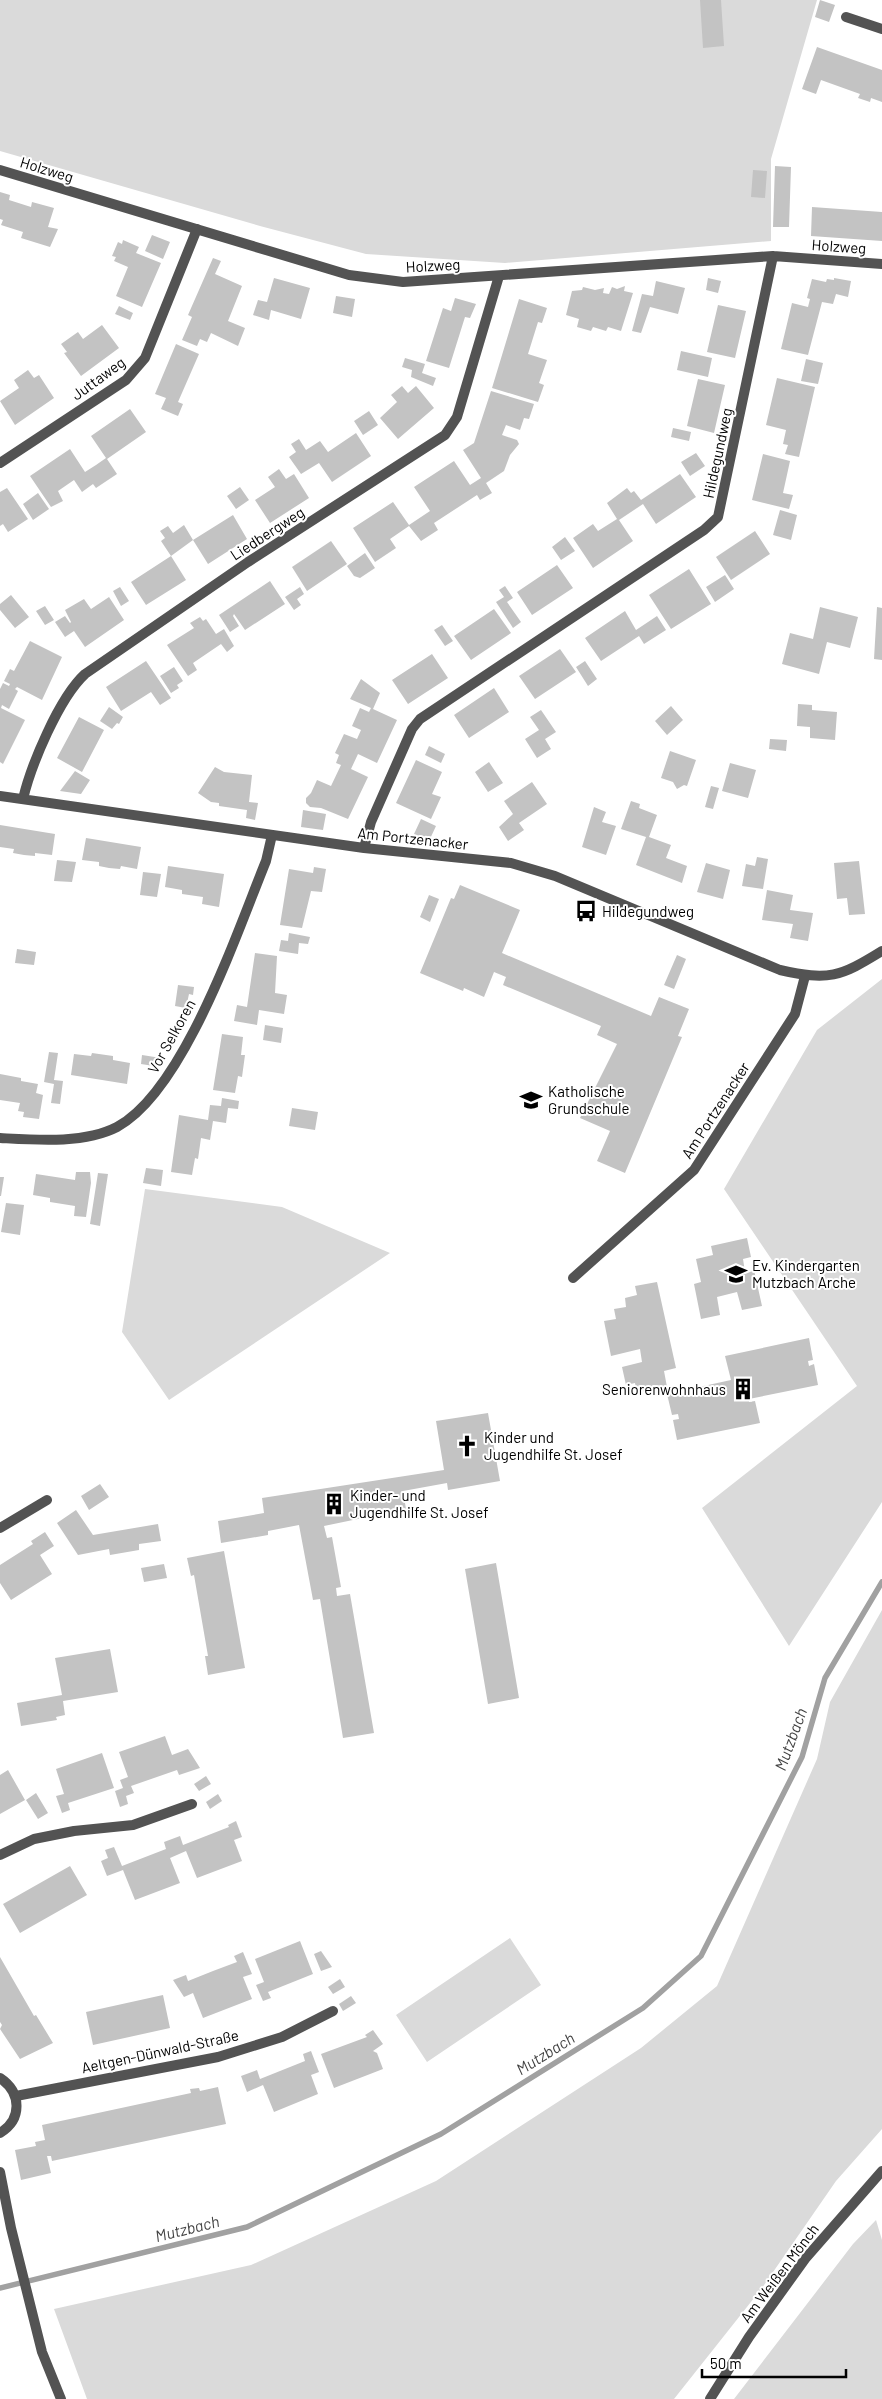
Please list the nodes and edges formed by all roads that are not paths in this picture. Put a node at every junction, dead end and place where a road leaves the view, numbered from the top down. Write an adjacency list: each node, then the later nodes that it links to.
1 (846, 17): 2 (street)
2 (882, 29)
3 (0, 170): 4 (street, Holzweg)
4 (197, 229): 7 (street, Holzweg); 8 (street, Juttaweg)
5 (773, 256): 6 (street, Holzweg); 7 (street, Holzweg); 12 (street, Hildegundweg)
6 (882, 264)
7 (499, 276): 10 (street, Liedbergweg)
8 (0, 463)
9 (0, 796): 10 (street, Am Portzenacker)
10 (23, 799): 11 (street, Am Portzenacker)
11 (272, 835): 12 (street, Am Portzenacker); 15 (street, Vor Selkoren)
12 (364, 848): 14 (street, Am Portzenacker)
13 (882, 951): 14 (street, Am Portzenacker)
14 (805, 976): 16 (street, Am Portzenacker)
15 (0, 1138)
16 (572, 1278)
17 (47, 1500): 18 (street)
18 (0, 1528)
19 (192, 1804): 20 (street)
20 (0, 1855)
21 (333, 2011): 23 (street, Aeltgen-Dünwald-Straße)
22 (0, 2078): 23 (street)
23 (16, 2096): 24 (street)
24 (0, 2133)
25 (882, 2171): 28 (street, Am Weißen Mönch)
26 (0, 2172): 27 (street)
27 (61, 2399)
28 (710, 2399)

